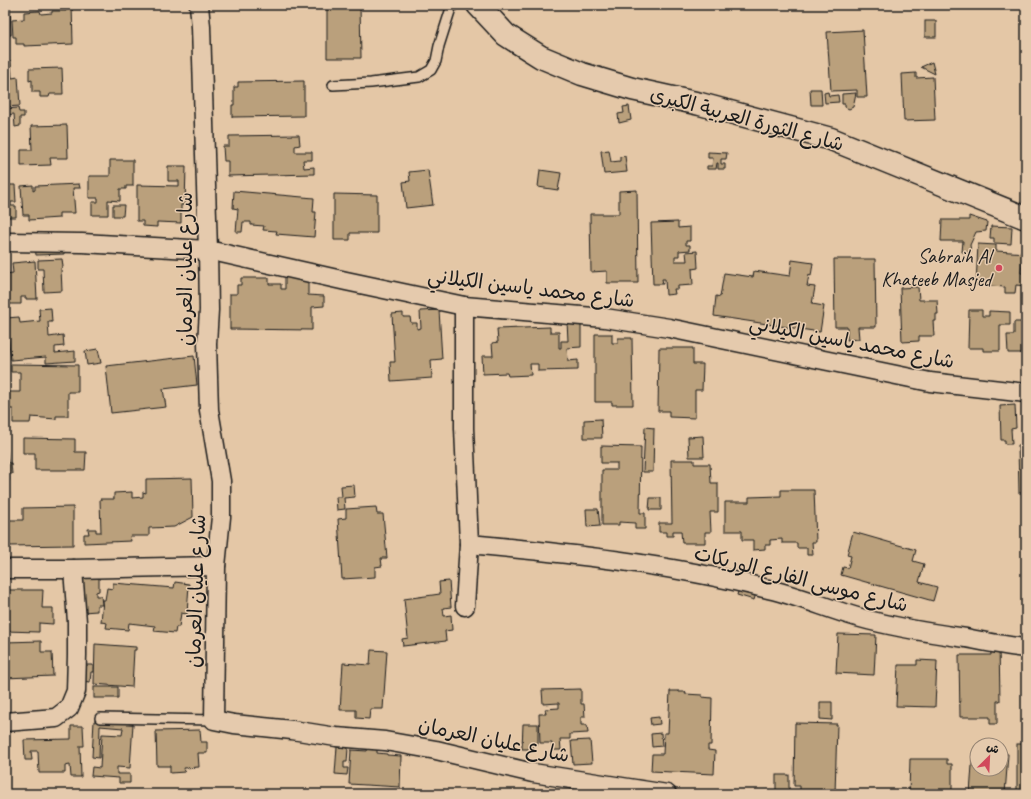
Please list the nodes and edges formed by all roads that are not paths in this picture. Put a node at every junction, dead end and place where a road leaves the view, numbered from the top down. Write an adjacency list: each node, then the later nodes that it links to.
1 (199, 5): 7 (street, شارع عليان العرمان)
2 (452, 5): 4 (lane)
3 (478, 5): 5 (street, شارع الثورة العربية الكبرى)
4 (333, 85)
5 (1026, 218)
6 (5, 242): 7 (street, شارع محمد ياسين الكيلاني)
7 (208, 250): 8 (street, شارع محمد ياسين الكيلاني); 11 (street, شارع عليان العرمان)
8 (464, 306): 9 (street, شارع محمد ياسين الكيلاني); 10 (street)
9 (1026, 393)
10 (469, 544): 14 (street); 15 (street, شارع موسى الفارع الوريكات)
11 (216, 566): 13 (street); 17 (street, شارع عليان العرمان)
12 (5, 568): 13 (street)
13 (73, 569): 18 (street)
14 (466, 606)
15 (1026, 648)
16 (100, 718): 17 (lane)
17 (214, 720): 19 (street, شارع عليان العرمان)
18 (5, 722)
19 (667, 794)

